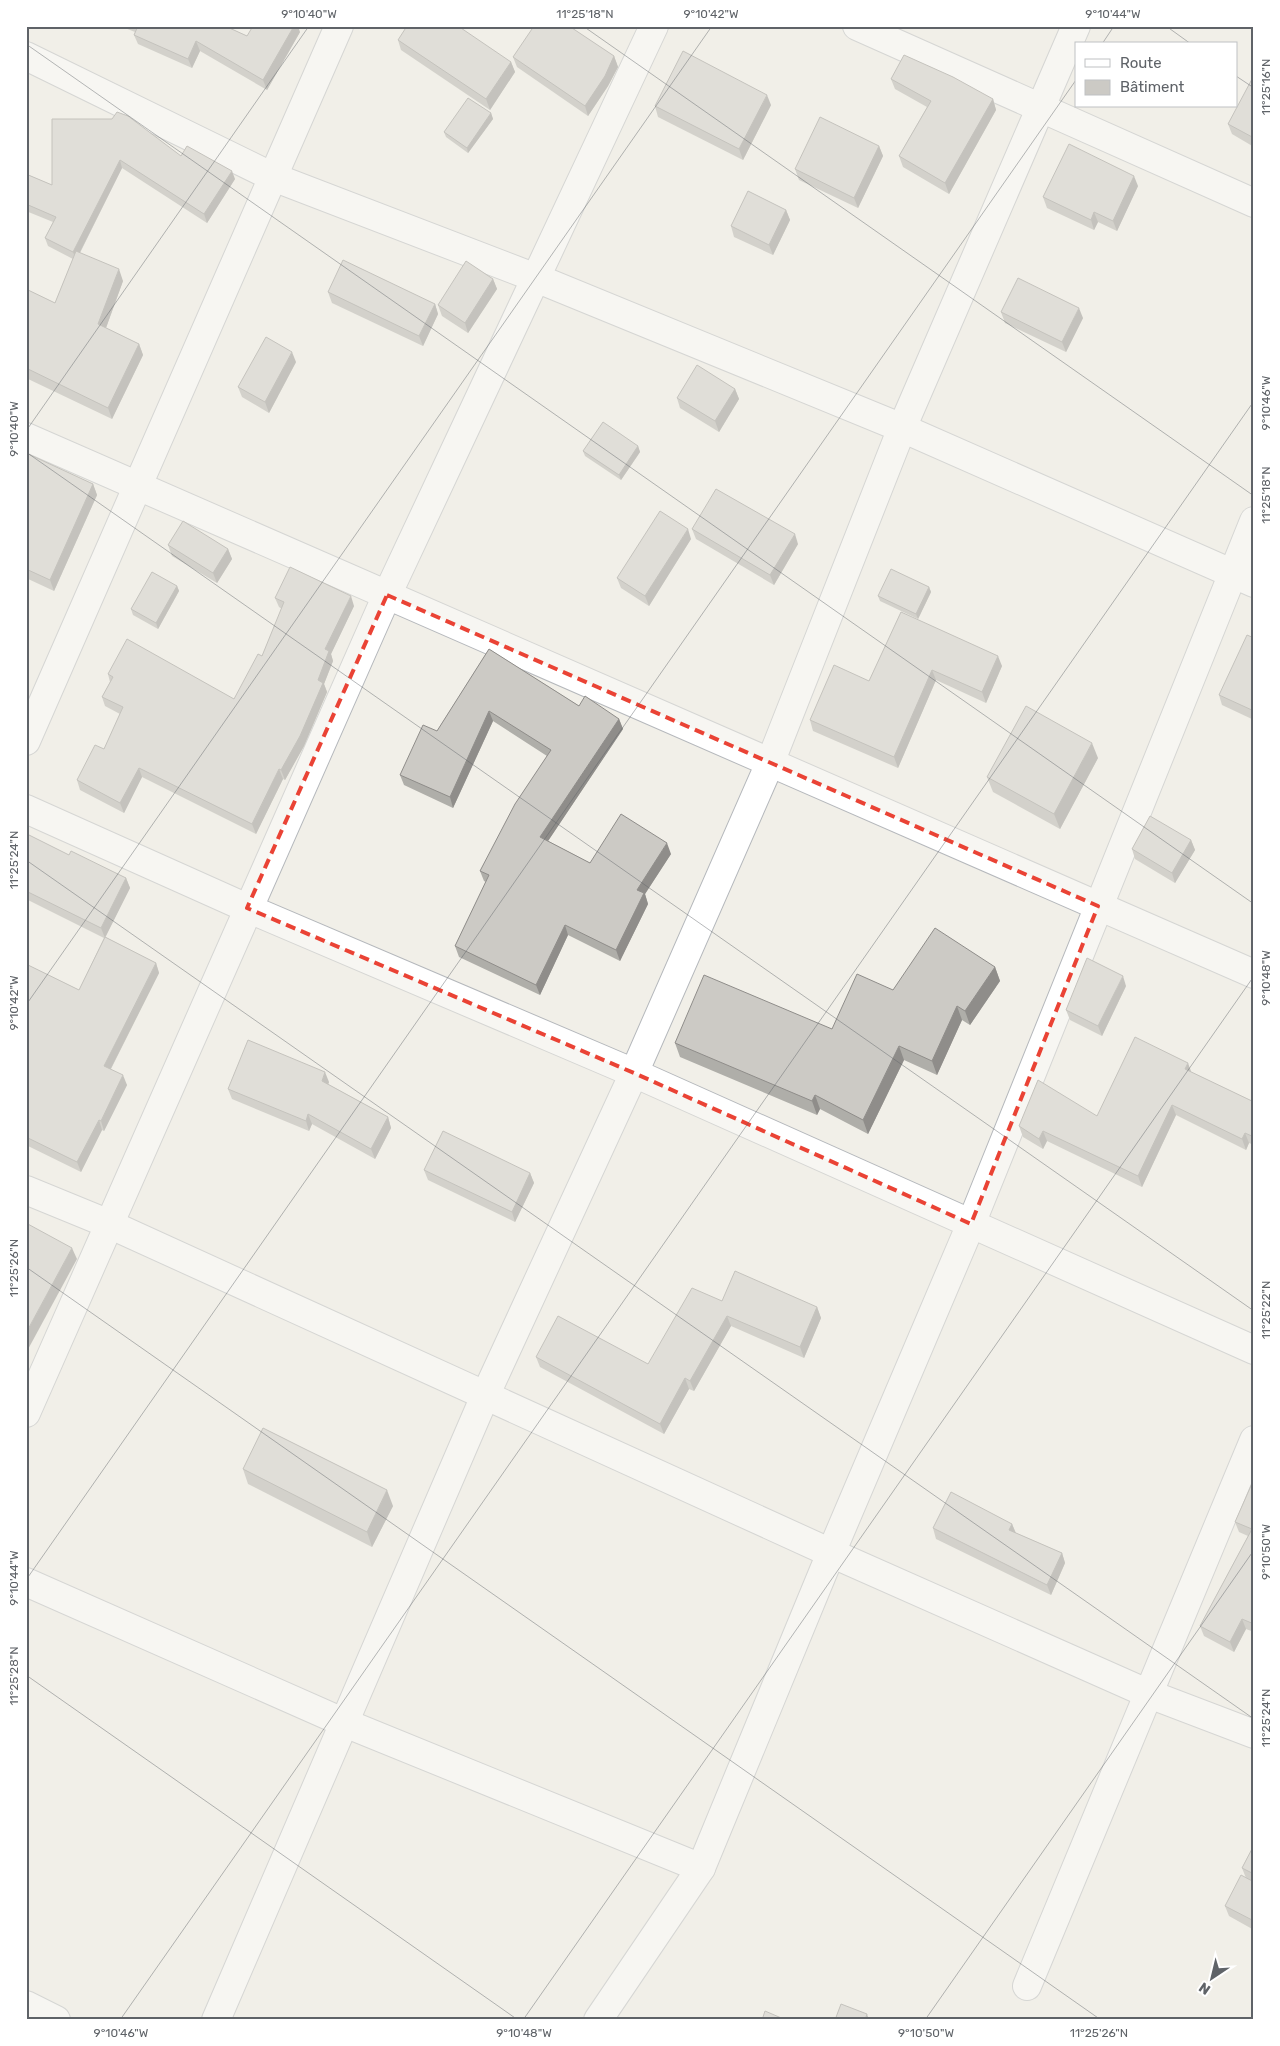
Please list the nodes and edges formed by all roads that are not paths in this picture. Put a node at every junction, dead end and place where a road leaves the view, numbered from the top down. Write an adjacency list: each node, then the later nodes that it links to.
1 (339, 26): 7 (street)
2 (654, 26): 9 (street)
3 (858, 26): 6 (street)
4 (1076, 26): 6 (street)
5 (26, 56): 7 (street)
6 (1040, 109): 8 (street); 10 (street)
7 (273, 177): 9 (street); 12 (street)
8 (1254, 203)
9 (536, 278): 10 (street); 15 (street)
10 (902, 428): 14 (street); 17 (street)
11 (26, 437): 12 (street)
12 (139, 487): 15 (street); 16 (street)
13 (1254, 521): 14 (street)
14 (1242, 578): 19 (street)
15 (387, 595): 17 (street); 20 (street)
16 (26, 741)
17 (770, 763): 19 (street); 22 (street)
18 (26, 809): 20 (street)
19 (1098, 906): 21 (street); 25 (street)
20 (247, 908): 22 (street); 24 (street)
21 (1254, 974)
22 (634, 1073): 25 (street); 27 (street)
23 (26, 1190): 24 (street)
24 (109, 1224): 27 (street); 28 (street)
25 (971, 1224): 26 (street); 30 (street)
26 (1254, 1350)
27 (485, 1396): 30 (street); 33 (street)
28 (26, 1413)
29 (1254, 1440): 32 (street)
30 (831, 1553): 32 (street); 35 (street)
31 (26, 1582): 33 (street)
32 (1149, 1694): 34 (street); 36 (street)
33 (345, 1723): 35 (street); 39 (street)
34 (1254, 1734)
35 (701, 1868): 40 (street)
36 (1027, 1986)
37 (26, 2005): 38 (street)
38 (56, 2020)
39 (216, 2020)
40 (598, 2020)

